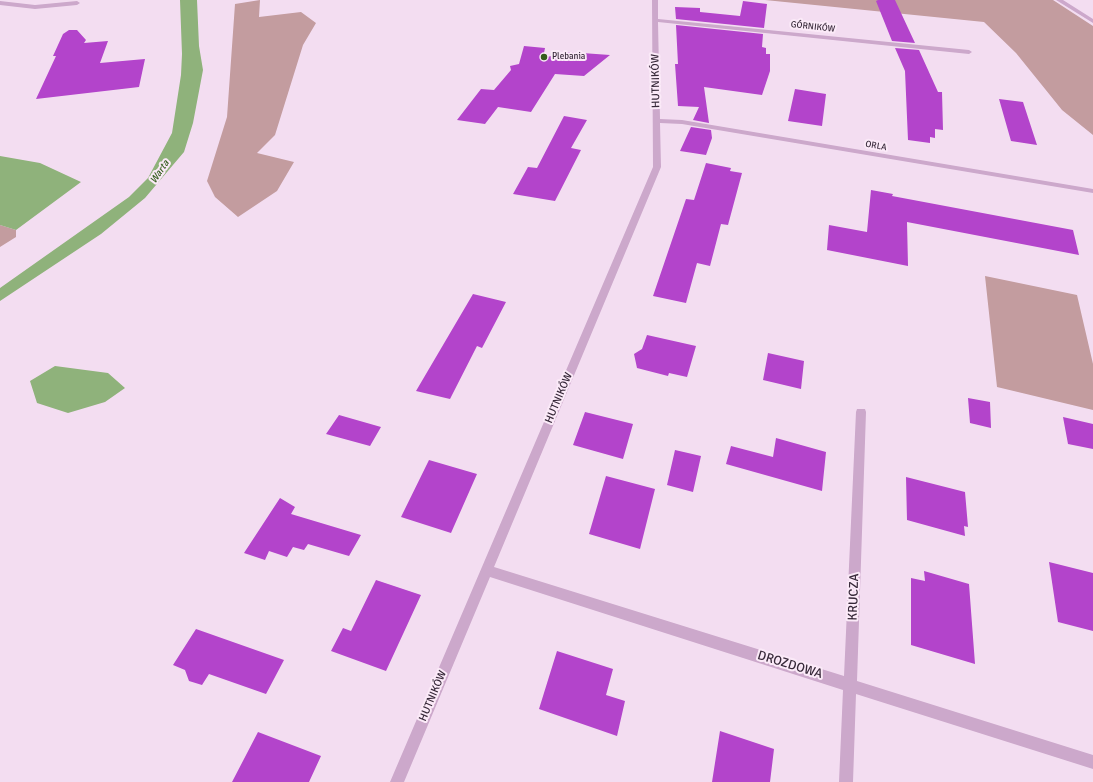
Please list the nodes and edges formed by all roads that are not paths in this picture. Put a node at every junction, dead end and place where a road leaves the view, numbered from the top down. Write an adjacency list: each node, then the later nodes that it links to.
1 (654, 0): 5 (street, HUTNIKÓW)
2 (1060, 0): 6 (street)
3 (0, 3): 4 (street)
4 (77, 3)
5 (655, 20): 7 (street, GÓRNIKÓW); 8 (street, HUTNIKÓW)
6 (1093, 21)
7 (969, 52)
8 (656, 121): 9 (street, ORLA); 11 (street, HUTNIKÓW)
9 (1093, 191)
10 (861, 412): 12 (street, KRUCZA)
11 (486, 570): 12 (street, DROZDOWA); 14 (street, HUTNIKÓW)
12 (850, 684): 13 (street, DROZDOWA); 15 (street, KRUCZA)
13 (1093, 762)
14 (397, 782)
15 (846, 782)

